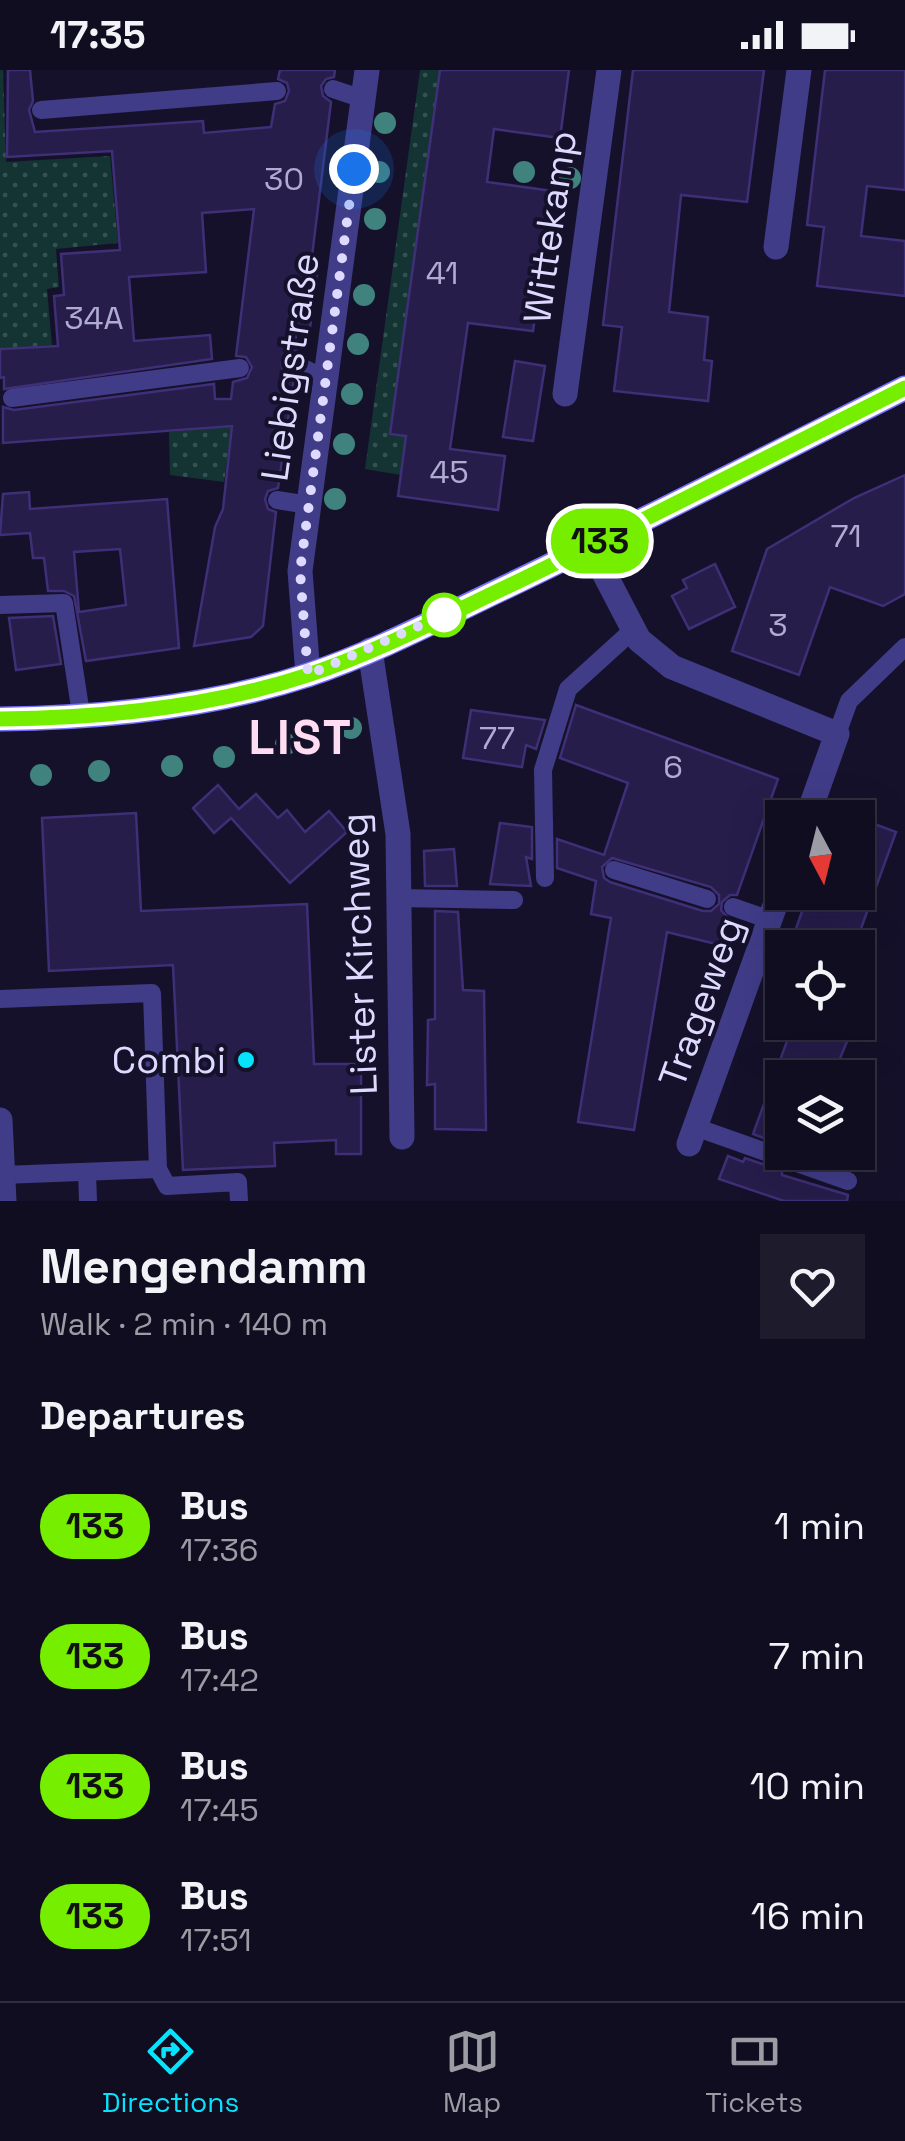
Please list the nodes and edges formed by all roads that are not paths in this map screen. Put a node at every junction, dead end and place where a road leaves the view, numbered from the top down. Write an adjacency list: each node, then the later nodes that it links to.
1 (367, 70): 6 (street, Liebigstraße)
2 (609, 70): 13 (street, Wittekamp)
3 (799, 70): 8 (street)
4 (333, 89): 6 (lane)
5 (276, 91): 7 (lane)
6 (363, 99): 11 (street, Liebigstraße)
7 (42, 110)
8 (776, 247)
9 (293, 363): 11 (lane)
10 (240, 368): 14 (lane)
11 (326, 378): 16 (street, Liebigstraße)
12 (905, 388): 17 (street)
13 (565, 394)
14 (12, 398)
15 (277, 500): 16 (lane)
16 (309, 504): 22 (street, Liebigstraße)
17 (590, 546): 19 (street); 21 (street)
18 (0, 605): 23 (lane)
19 (633, 630): 25 (street); 28 (lane)
20 (905, 647): 25 (lane)
21 (370, 650): 22 (street); 29 (street, Lister Kirchweg)
22 (308, 675): 23 (street)
23 (81, 714): 24 (street)
24 (0, 719)
25 (838, 734): 26 (street)
26 (814, 800)
27 (614, 870): 30 (lane)
28 (544, 878)
29 (399, 898): 31 (lane); 38 (street, Lister Kirchweg)
30 (707, 899)
31 (514, 900)
32 (733, 907): 34 (lane)
33 (774, 910): 34 (street, Trageweg)
34 (770, 920): 37 (street, Trageweg)
35 (0, 999): 41 (lane)
36 (0, 1120): 42 (street)
37 (692, 1136): 40 (lane)
38 (402, 1137)
39 (87, 1172): 41 (lane); 42 (lane); 43 (lane)
40 (848, 1181)
41 (164, 1185): 44 (lane)
42 (3, 1188)
43 (88, 1201)
44 (239, 1201)

